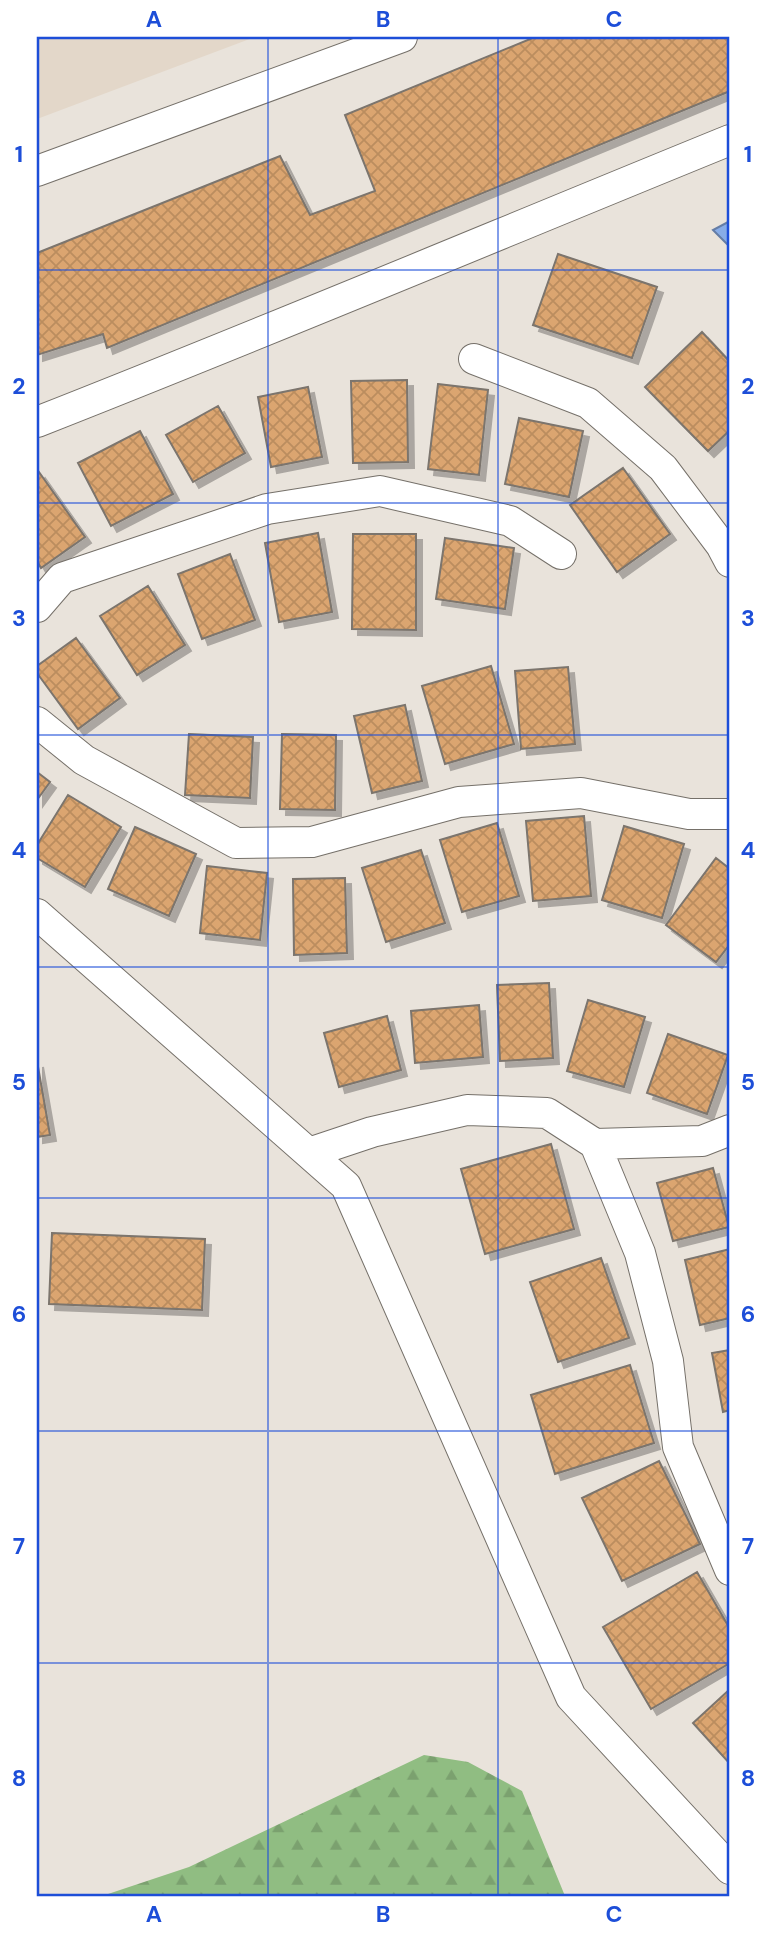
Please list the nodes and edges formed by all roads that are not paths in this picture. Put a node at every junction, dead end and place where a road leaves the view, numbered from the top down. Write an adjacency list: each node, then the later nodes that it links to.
1 (402, 37): 3 (street)
2 (730, 140): 5 (street)
3 (37, 171)
4 (474, 359): 7 (street)
5 (37, 422)
6 (561, 554): 8 (street)
7 (730, 562)
8 (37, 607)
9 (37, 722): 10 (street)
10 (730, 814)
11 (37, 914): 14 (street)
12 (730, 1130): 13 (street)
13 (594, 1144): 14 (street); 15 (street)
14 (309, 1153): 16 (street)
15 (730, 1570)
16 (730, 1869)

